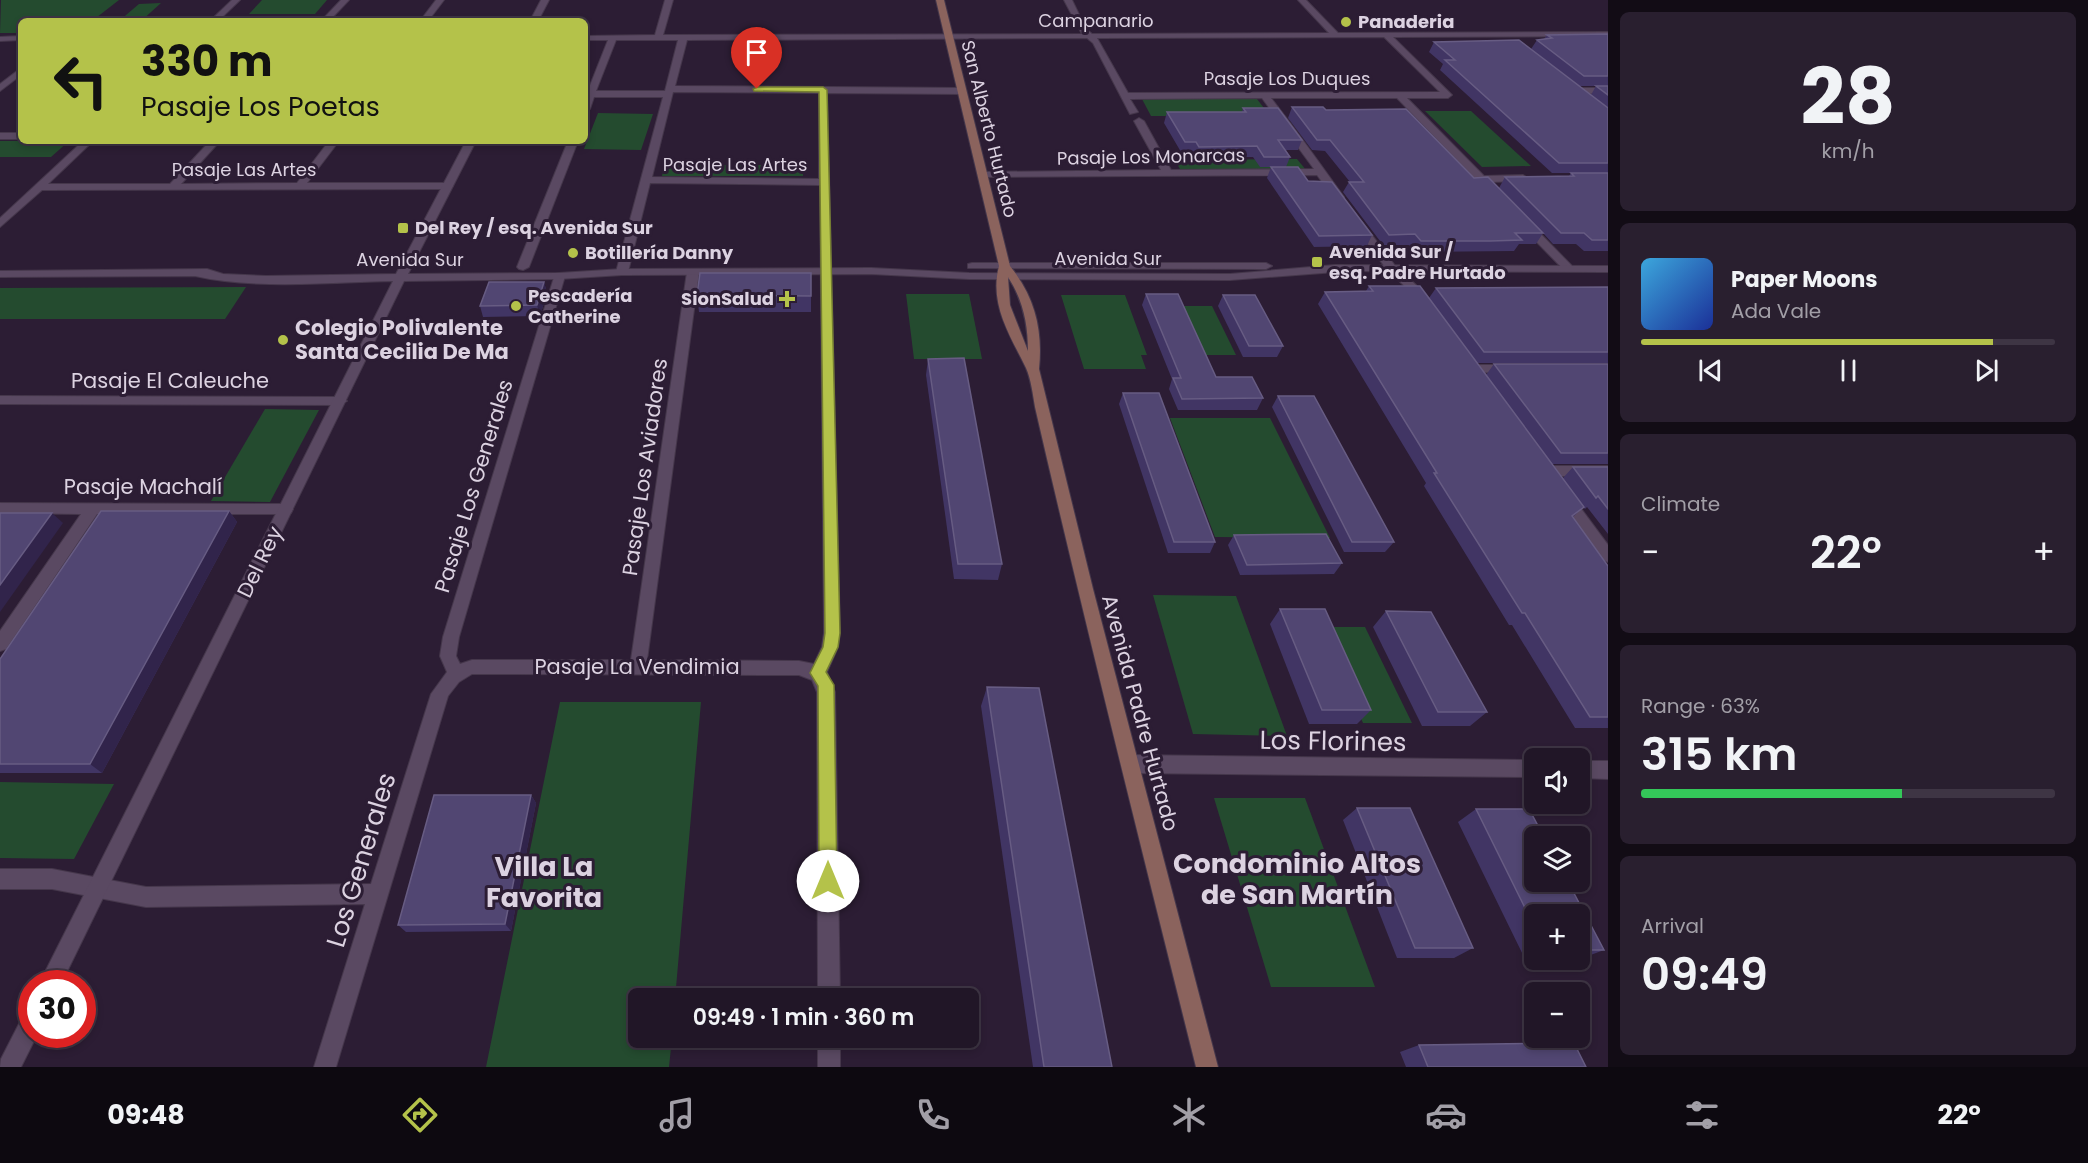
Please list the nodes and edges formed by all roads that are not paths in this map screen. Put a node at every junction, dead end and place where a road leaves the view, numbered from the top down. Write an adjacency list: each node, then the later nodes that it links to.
1 (236, 0): 9 (street)
2 (345, 0): 10 (street)
3 (440, 0): 11 (street)
4 (545, 0): 12 (street)
5 (669, 0): 21 (street)
6 (940, 0): 18 (main road, San Alberto Hurtado)
7 (1068, 0): 17 (street)
8 (1302, 0): 14 (street)
9 (217, 18)
10 (329, 18)
11 (426, 18)
12 (536, 18)
13 (1608, 34): 16 (street, Campanario)
14 (1336, 35): 15 (street, Campanario); 17 (street, Campanario)
15 (1386, 35): 16 (street, Campanario); 35 (street, Pasaje Los Duques)
16 (1505, 35): 25 (street)
17 (1090, 36): 18 (street, Campanario); 36 (street)
18 (949, 37): 22 (street, Campanario); 30 (main road, San Alberto Hurtado)
19 (588, 38): 20 (street, Campanario)
20 (613, 38): 21 (street, Campanario); 34 (street)
21 (658, 38): 22 (street, Campanario)
22 (682, 38): 33 (street)
23 (0, 39): 24 (street)
24 (18, 39)
25 (1514, 42)
26 (18, 73): 28 (street)
27 (1566, 84): 31 (street)
28 (0, 88)
29 (823, 90): 30 (street); 33 (street); 55 (street)
30 (962, 91): 51 (main road, San Alberto Hurtado)
31 (1575, 91): 32 (street); 39 (street)
32 (1608, 91)
33 (668, 92): 34 (street); 54 (street)
34 (591, 94): 38 (street)
35 (1399, 95): 37 (street, Pasaje Los Duques); 53 (street)
36 (1125, 96): 37 (street, Pasaje Los Duques); 40 (street)
37 (1264, 96): 49 (street)
38 (588, 102)
39 (1592, 105)
40 (1133, 112)
41 (1139, 121): 50 (street)
42 (0, 136): 43 (street)
43 (18, 136)
44 (85, 144): 59 (street)
45 (212, 144): 56 (street)
46 (332, 144): 57 (street)
47 (469, 144): 58 (street, Del Rey)
48 (572, 144): 63 (street)
49 (1320, 172): 50 (street, Pasaje Los Monarcas); 64 (street)
50 (1167, 173): 51 (street, Pasaje Los Monarcas)
51 (983, 175): 71 (main road, San Alberto Hurtado)
52 (1539, 178): 53 (street)
53 (1481, 179): 60 (street)
54 (645, 180): 55 (street, Pasaje Las Artes); 68 (street)
55 (824, 182): 67 (street)
56 (173, 186): 57 (street, Pasaje Las Artes); 59 (street, Pasaje Las Artes)
57 (300, 186): 58 (street, Pasaje Las Artes)
58 (448, 186): 70 (street, Del Rey)
59 (39, 187): 62 (street)
60 (1505, 203)
61 (1521, 220): 65 (street)
62 (0, 224)
63 (524, 267): 68 (street, Avenida Sur); 70 (street, Avenida Sur)
64 (1392, 269): 65 (street, Avenida Sur); 71 (street, Avenida Sur); 74 (street)
65 (1569, 269): 66 (street, Avenida Sur)
66 (1608, 269)
67 (825, 271): 69 (street, Avenida Sur); 71 (street, Avenida Sur); 87 (street)
68 (622, 272): 69 (street, Avenida Sur); 73 (street, Avenida Sur)
69 (693, 272): 86 (street, Pasaje Los Aviadores)
70 (403, 273): 72 (street, Avenida Sur); 73 (street, Avenida Sur); 79 (street, Del Rey)
71 (1007, 273): 75 (main road, Avenida Padre Hurtado); 75 (main road, Avenida Padre Hurtado)
72 (0, 274)
73 (560, 276): 88 (street, Pasaje Los Generales)
74 (1432, 314)
75 (1033, 369): 89 (main road, Avenida Padre Hurtado)
76 (1528, 369): 77 (street)
77 (1485, 387)
78 (0, 400): 79 (street, Pasaje El Caleuche)
79 (340, 401): 83 (street, Del Rey)
80 (1608, 471): 84 (street)
81 (0, 508): 82 (street, Pasaje Machalí)
82 (93, 508): 83 (street, Pasaje Machalí); 85 (street)
83 (286, 509): 94 (street, Del Rey)
84 (1608, 556)
85 (0, 645)
86 (638, 668): 87 (street, Pasaje La Vendimia); 88 (street, Pasaje La Vendimia)
87 (818, 673): 97 (street)
88 (456, 674): 95 (street, Los Generales)
89 (1131, 764): 90 (street, Los Florines); 103 (main road, Avenida Padre Hurtado)
90 (1524, 769)
91 (1590, 770): 92 (street)
92 (1608, 770)
93 (0, 879): 94 (street)
94 (98, 888): 95 (street); 96 (street, Del Rey)
95 (378, 894): 101 (street, Los Generales)
96 (57, 970)
97 (829, 988)
98 (19, 1048): 100 (street)
99 (829, 1048): 102 (street)
100 (9, 1067)
101 (325, 1067)
102 (829, 1067)
103 (1208, 1067)

